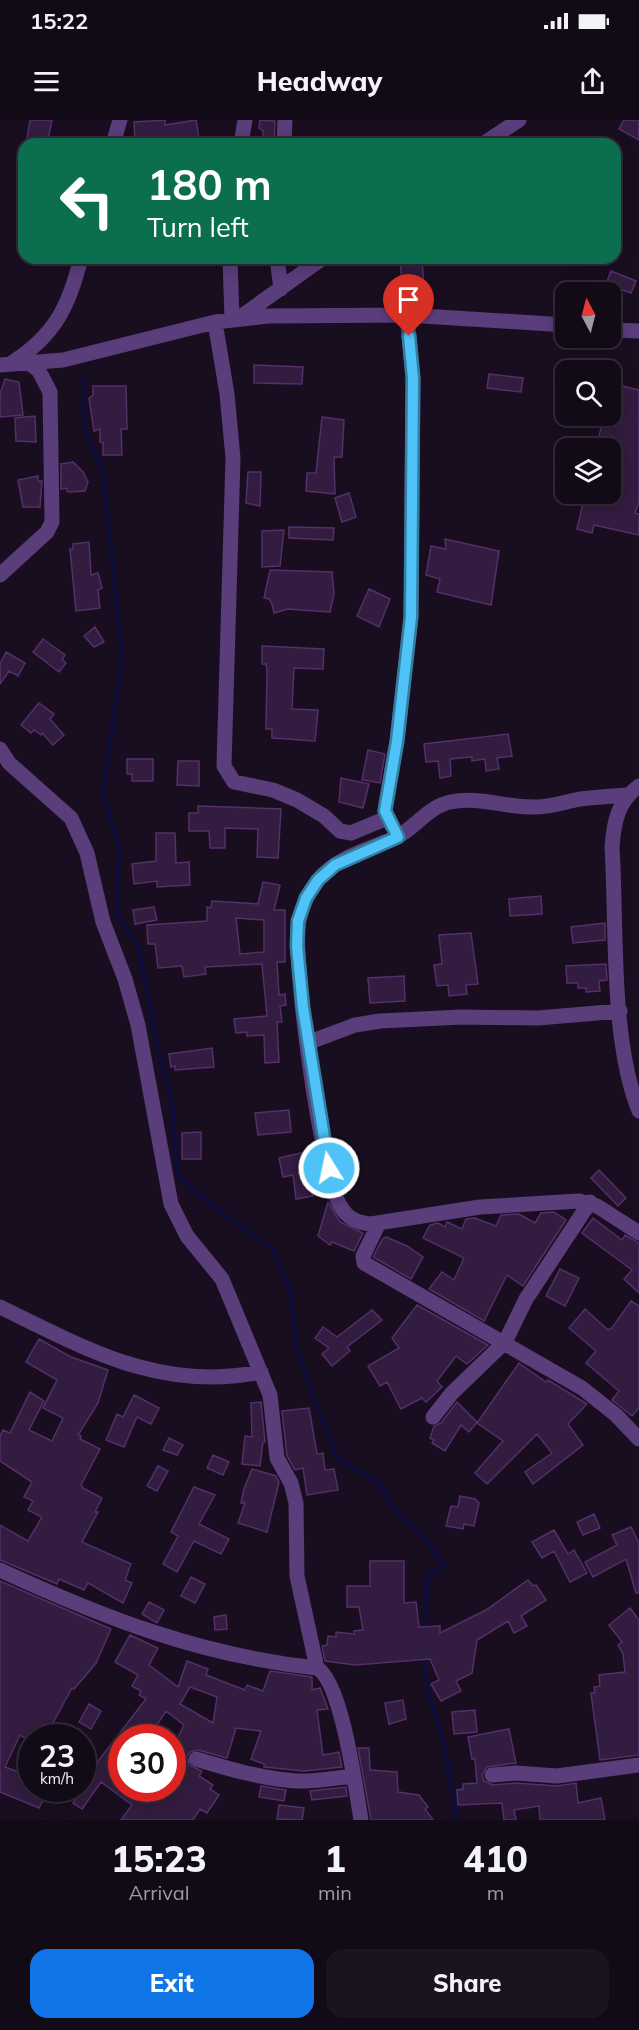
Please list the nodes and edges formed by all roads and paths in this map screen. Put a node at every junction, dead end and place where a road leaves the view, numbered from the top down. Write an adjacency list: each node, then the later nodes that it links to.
1 (120, 120): 5 (street)
2 (245, 120): 6 (street)
3 (285, 120): 7 (street)
4 (519, 120): 8 (street)
5 (115, 138)
6 (242, 138)
7 (284, 138)
8 (492, 138)
9 (79, 264): 21 (street)
10 (231, 264): 15 (street)
11 (278, 264): 13 (street)
12 (315, 264): 13 (street)
13 (281, 289): 15 (street)
14 (407, 315): 15 (street); 17 (street); 26 (street)
15 (236, 319): 16 (street)
16 (215, 322): 20 (street); 26 (street)
17 (555, 324)
18 (621, 330): 19 (street)
19 (639, 331)
20 (28, 362): 21 (street); 22 (street)
21 (0, 365)
22 (0, 575)
23 (0, 749): 36 (street)
24 (639, 786): 25 (street)
25 (626, 795): 27 (street); 28 (street)
26 (387, 818): 27 (street)
27 (398, 837): 29 (street)
28 (620, 1011): 29 (street); 30 (street)
29 (307, 1043): 32 (street)
30 (639, 1111)
31 (590, 1202): 32 (street); 33 (street); 35 (street)
32 (379, 1223): 35 (street)
33 (639, 1233)
34 (0, 1307): 36 (street)
35 (505, 1342): 37 (street); 38 (street)
36 (261, 1372): 40 (street)
37 (434, 1417)
38 (639, 1439)
39 (0, 1570): 40 (street)
40 (317, 1668): 44 (street)
41 (196, 1759): 44 (street)
42 (639, 1765): 43 (street)
43 (492, 1774)
44 (353, 1776): 45 (street)
45 (361, 1820)

